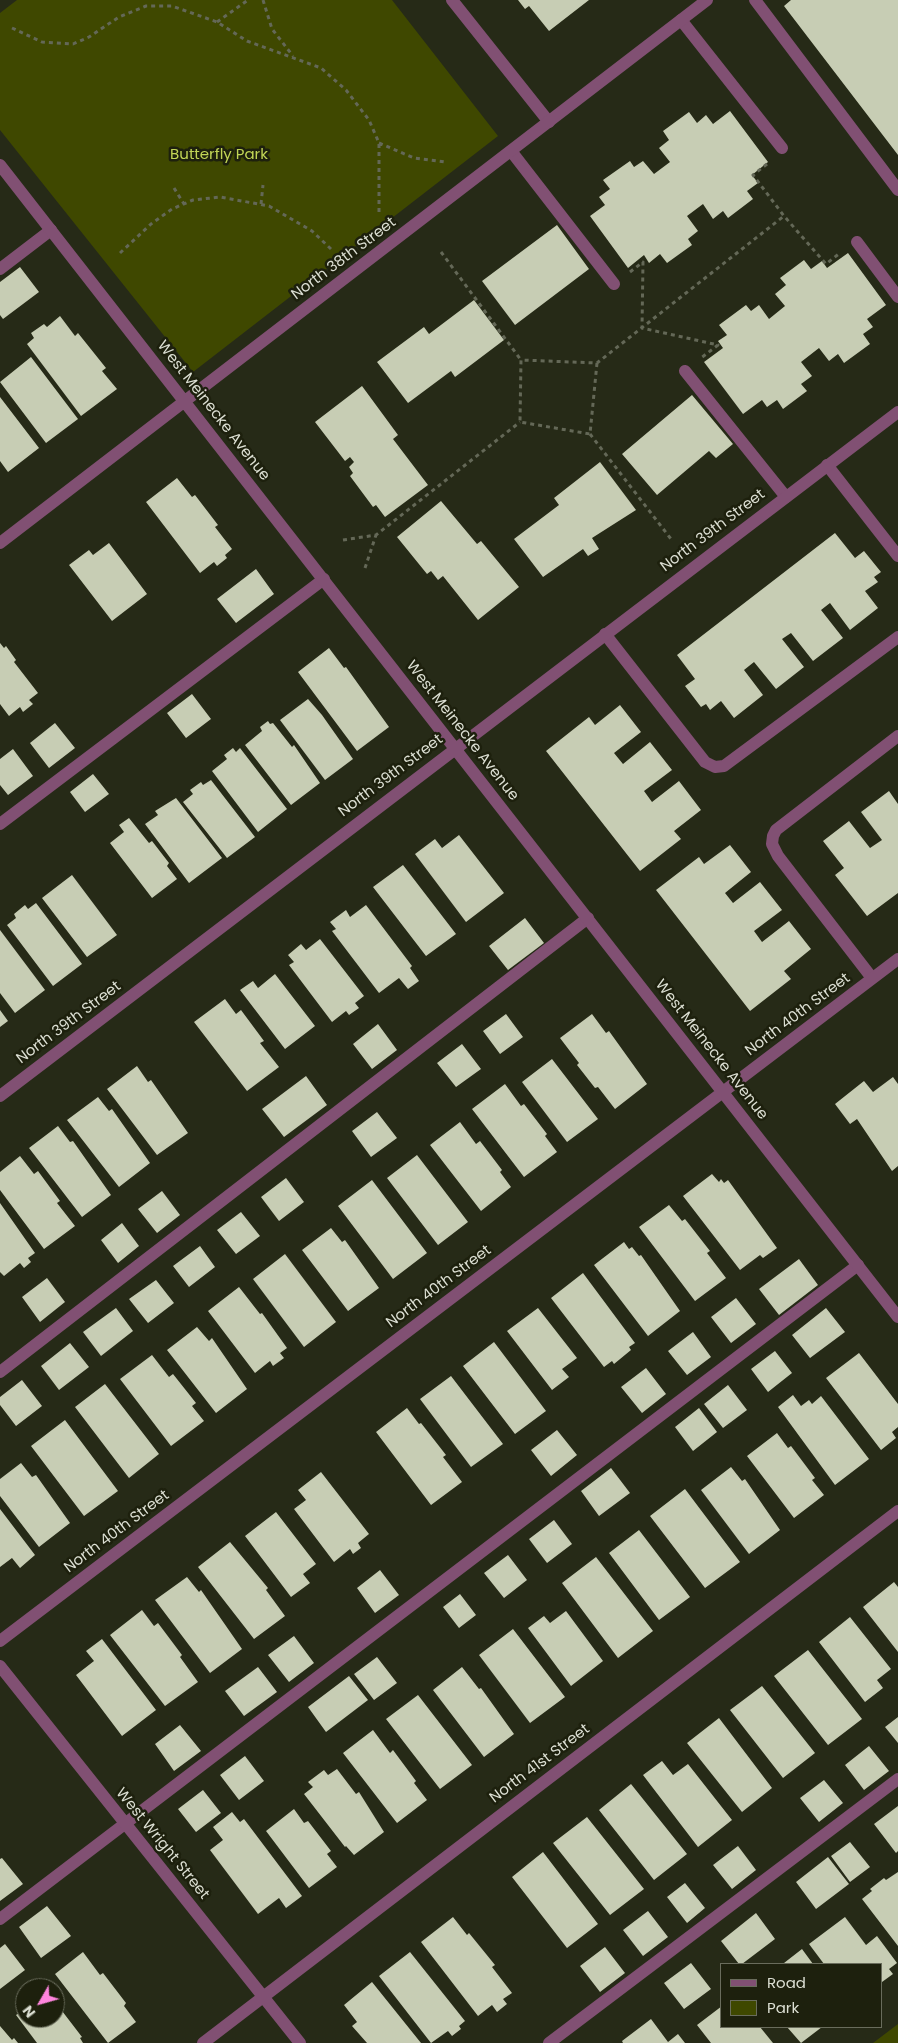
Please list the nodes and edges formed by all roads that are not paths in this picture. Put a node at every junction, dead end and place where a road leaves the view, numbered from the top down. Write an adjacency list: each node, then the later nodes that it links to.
1 (452, 0): 5 (street)
2 (707, 0): 4 (street, North 38th Street)
3 (755, 0): 9 (street)
4 (681, 20): 5 (street, North 38th Street); 6 (street)
5 (549, 122): 7 (street, North 38th Street)
6 (782, 148)
7 (511, 151): 13 (street); 16 (street, North 38th Street)
8 (0, 165): 10 (street, West Meinecke Avenue)
9 (898, 190)
10 (51, 230): 12 (street); 16 (street, West Meinecke Avenue)
11 (857, 242): 14 (street)
12 (0, 269)
13 (614, 284)
14 (898, 297)
15 (685, 371): 19 (street)
16 (185, 401): 20 (street, North 38th Street); 22 (street, West Meinecke Avenue)
17 (898, 412): 18 (street, North 39th Street)
18 (827, 465): 19 (street, North 39th Street); 21 (street)
19 (786, 497): 23 (street, North 39th Street)
20 (0, 543)
21 (898, 556)
22 (324, 579): 26 (street, West Meinecke Avenue); 27 (street)
23 (605, 634): 24 (street); 26 (street, North 39th Street)
24 (898, 637)
25 (898, 736): 30 (street)
26 (455, 748): 28 (street, West Meinecke Avenue); 32 (street, North 39th Street)
27 (0, 824)
28 (588, 918): 31 (street, West Meinecke Avenue); 35 (street)
29 (898, 958): 30 (street, North 40th Street)
30 (872, 978): 31 (street, North 40th Street)
31 (723, 1092): 33 (street, West Meinecke Avenue); 37 (street, North 40th Street)
32 (0, 1096)
33 (858, 1265): 34 (street, West Meinecke Avenue); 40 (street)
34 (898, 1317)
35 (0, 1372)
36 (898, 1511): 42 (street, North 41st Street)
37 (0, 1641)
38 (0, 1666): 40 (street, West Wright Street)
39 (898, 1779): 45 (street)
40 (124, 1823): 41 (street); 42 (street, West Wright Street)
41 (0, 1919)
42 (263, 1997): 43 (street, North 41st Street); 44 (street, West Wright Street)
43 (203, 2043)
44 (300, 2043)
45 (549, 2043)

